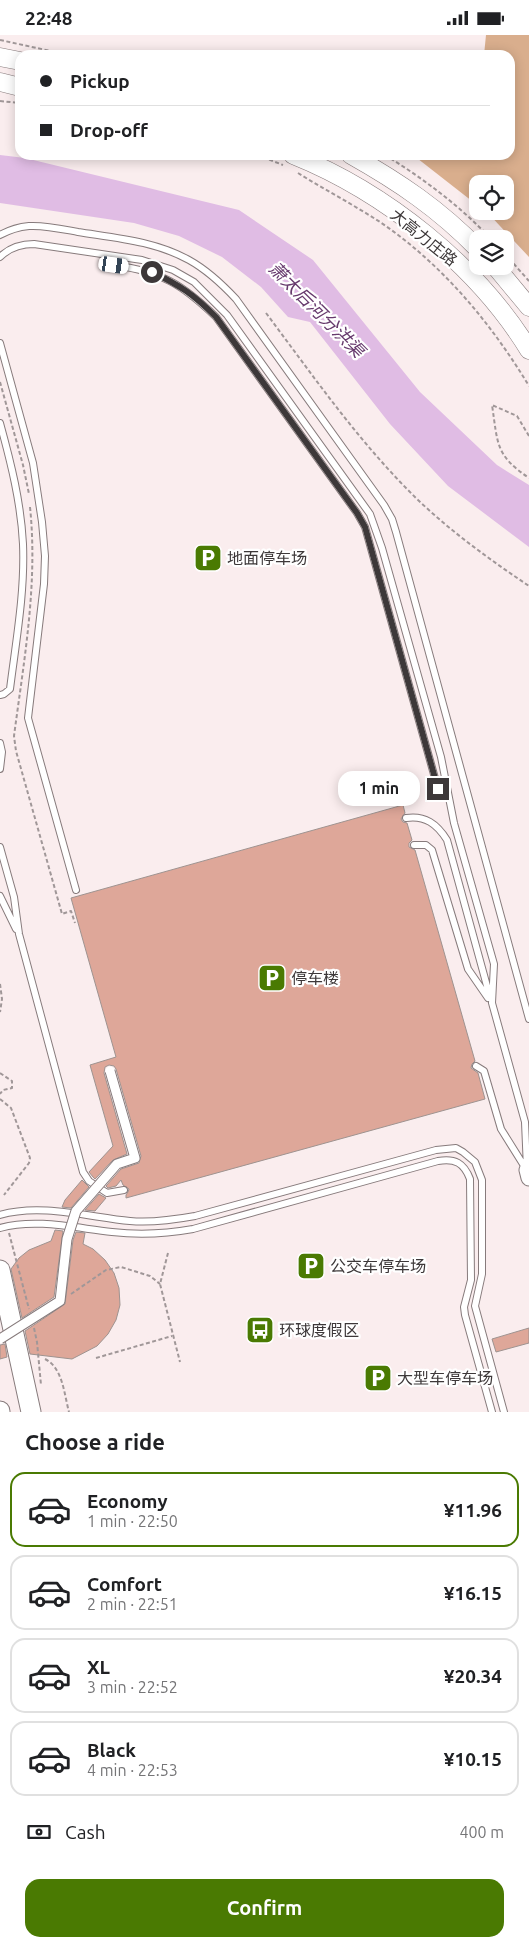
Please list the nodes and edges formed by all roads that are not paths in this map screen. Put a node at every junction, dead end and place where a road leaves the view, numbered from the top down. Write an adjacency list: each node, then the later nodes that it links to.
1 (0, 57): 2 (main road)
2 (15, 60)
3 (0, 82): 4 (main road)
4 (15, 86)
5 (360, 160): 8 (main road, 大高力庄路)
6 (290, 161): 14 (main road, 大高力庄路)
7 (0, 235): 27 (lane)
8 (469, 240)
9 (0, 257): 26 (lane)
10 (114, 265): 19 (lane)
11 (502, 275): 12 (main road)
12 (529, 307)
13 (0, 343): 23 (lane)
14 (529, 350)
15 (0, 423): 16 (lane)
16 (0, 695)
17 (0, 743): 18 (lane)
18 (0, 769)
19 (438, 789)
20 (406, 818): 26 (lane)
21 (414, 845): 26 (lane)
22 (0, 847): 25 (lane)
23 (76, 890)
24 (0, 896): 25 (lane)
25 (19, 935): 31 (lane)
26 (492, 1003): 30 (lane)
27 (529, 1019)
28 (476, 1066): 30 (lane)
29 (110, 1071): 35 (street, bridge)
30 (528, 1174)
31 (124, 1190)
32 (0, 1215): 38 (lane)
33 (4, 1227): 37 (lane)
34 (0, 1270): 36 (main road)
35 (0, 1339)
36 (31, 1412)
37 (492, 1412)
38 (504, 1412)

